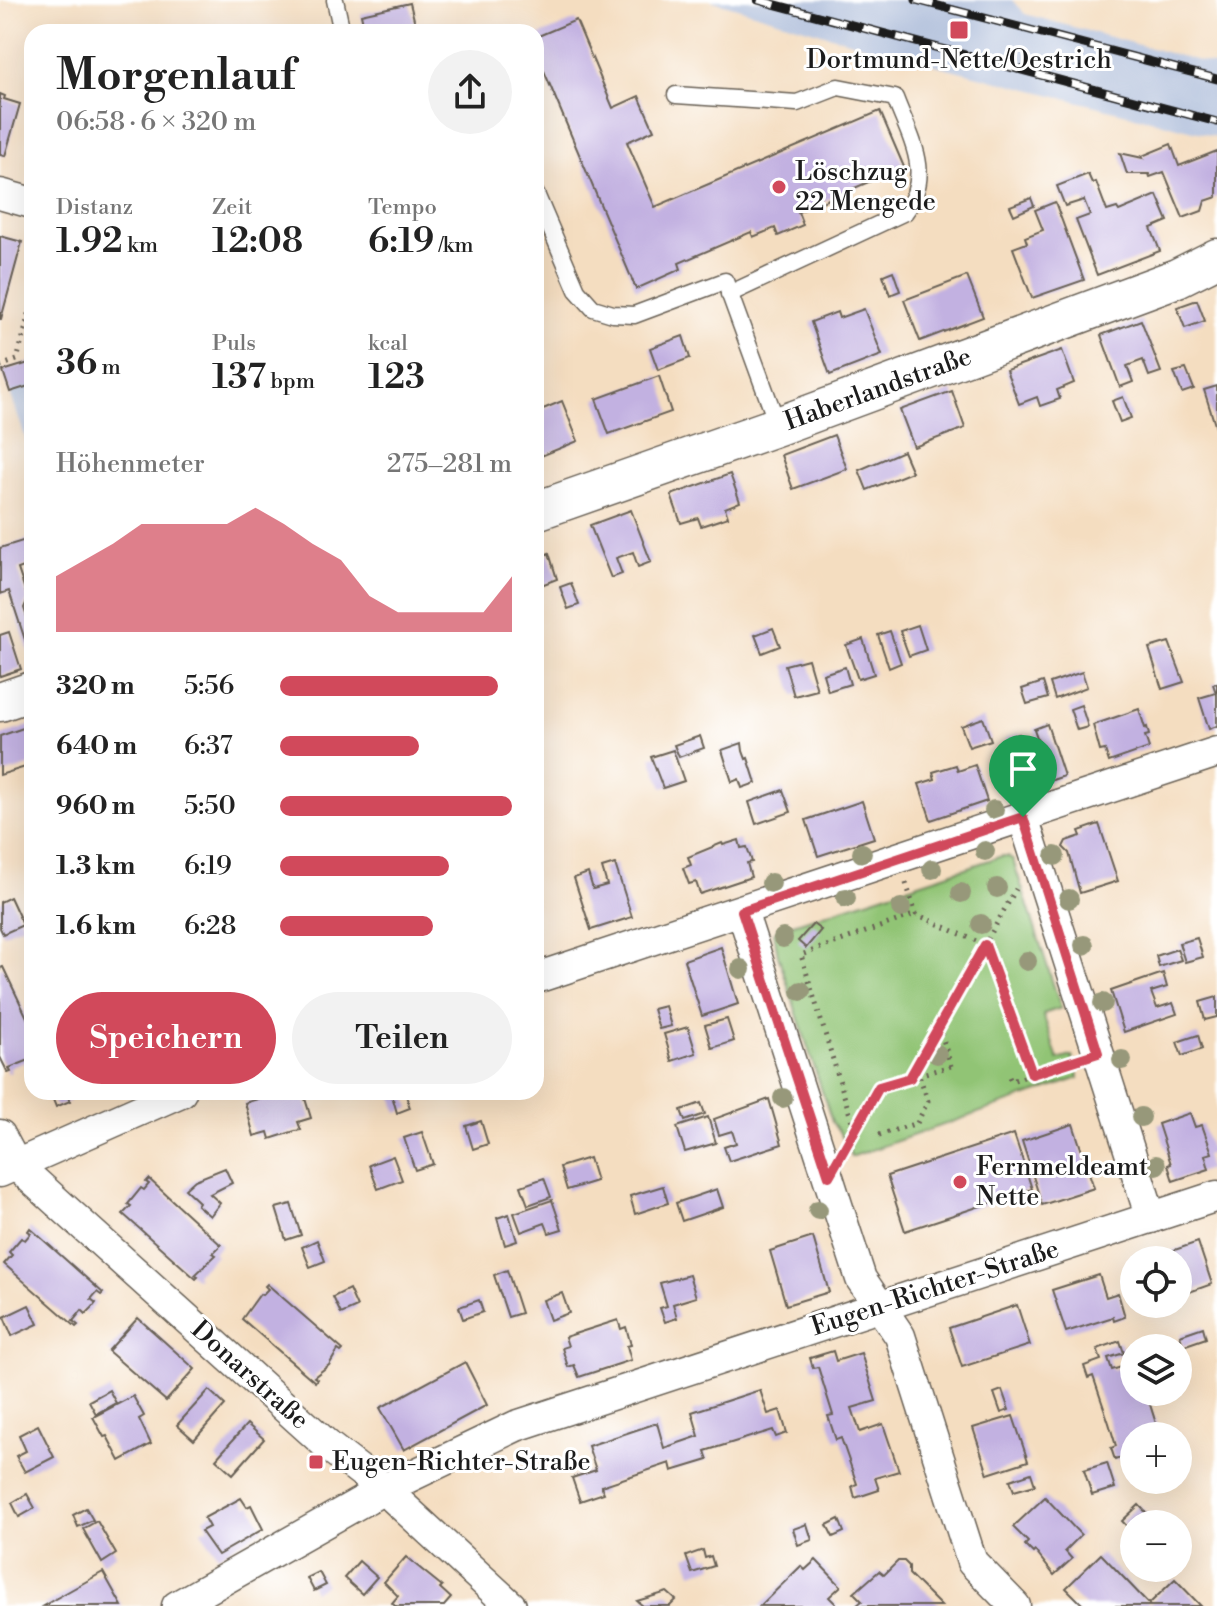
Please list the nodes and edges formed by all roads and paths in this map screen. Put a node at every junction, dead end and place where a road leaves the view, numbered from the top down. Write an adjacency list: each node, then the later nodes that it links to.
1 (335, 0): 2 (lane)
2 (340, 24)
3 (676, 95): 8 (lane)
4 (0, 194): 5 (street)
5 (24, 201)
6 (544, 213): 8 (lane)
7 (1217, 258): 11 (street, Haberlandstraße)
8 (729, 294): 11 (lane)
9 (24, 333): 10 (path)
10 (0, 366)
11 (778, 426): 12 (street, Haberlandstraße)
12 (544, 508)
13 (24, 694): 14 (street)
14 (0, 702)
15 (1217, 752): 16 (street)
16 (1023, 817): 17 (street); 18 (street)
17 (1033, 846): 21 (path); 24 (street)
18 (898, 859): 19 (street); 20 (path)
19 (742, 911): 22 (street); 34 (street)
20 (916, 914): 21 (path); 30 (path)
21 (985, 945): 23 (path); 25 (path)
22 (544, 975)
23 (939, 1026): 26 (path); 28 (path)
24 (1098, 1053): 25 (path); 36 (street)
25 (1032, 1074): 27 (path)
26 (919, 1075): 28 (path); 32 (path)
27 (1009, 1077)
28 (910, 1078): 30 (path)
29 (163, 1100): 33 (street)
30 (855, 1130): 34 (path)
31 (0, 1135): 33 (street, Donarstraße)
32 (879, 1135)
33 (8, 1168): 38 (street, Donarstraße)
34 (829, 1176): 37 (street)
35 (1217, 1196): 36 (street, Eugen-Richter-Straße)
36 (1151, 1218): 37 (street, Eugen-Richter-Straße)
37 (879, 1306): 38 (street, Eugen-Richter-Straße); 41 (street)
38 (384, 1489): 39 (street, Eugen-Richter-Straße); 40 (street, Donarstraße)
39 (177, 1606)
40 (511, 1606)
41 (1015, 1606)

